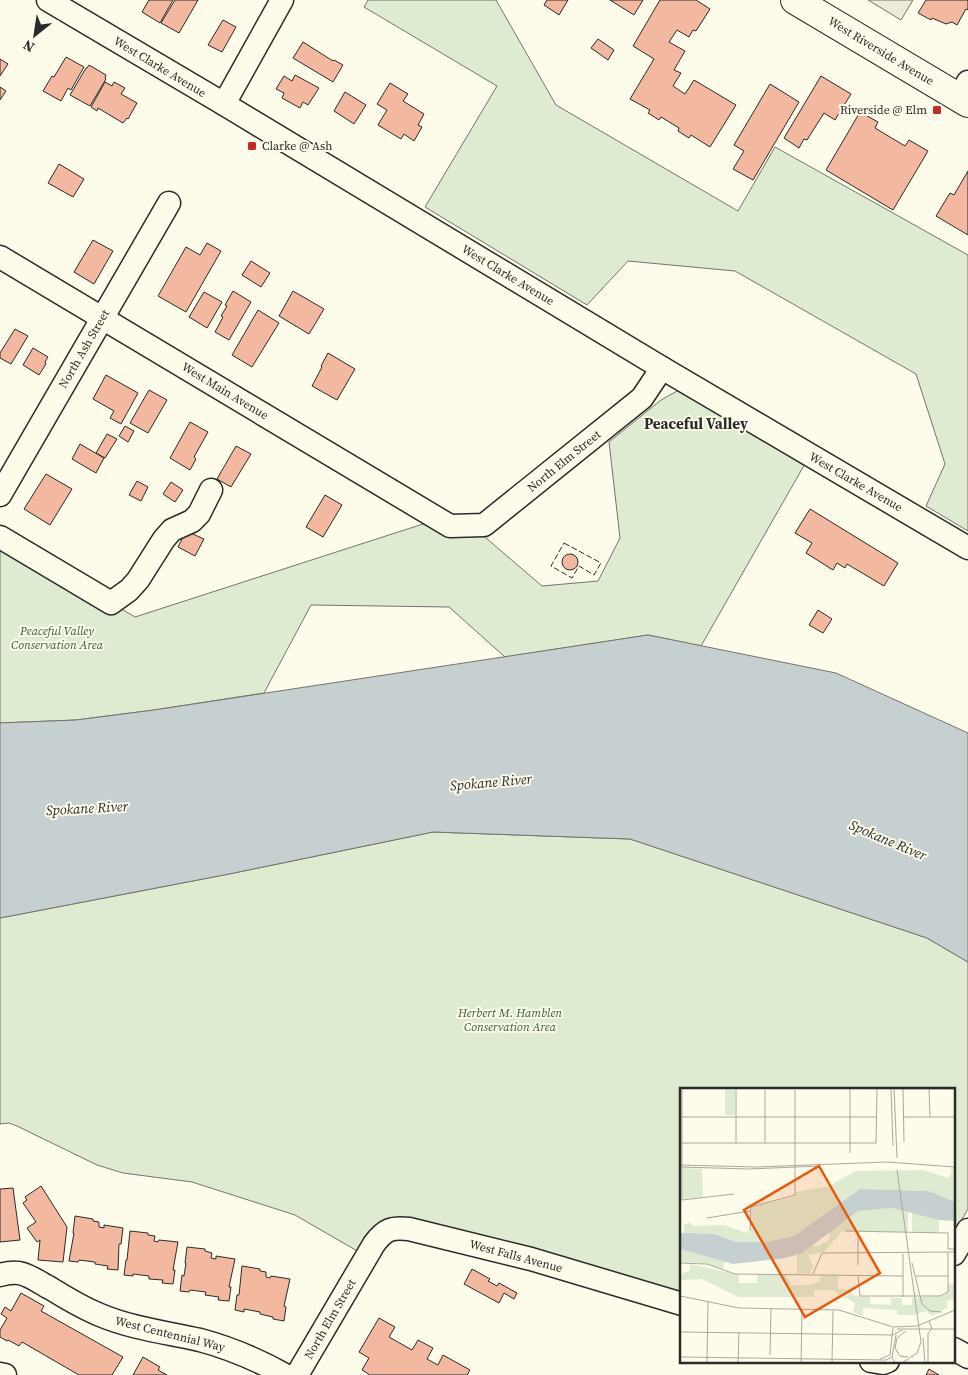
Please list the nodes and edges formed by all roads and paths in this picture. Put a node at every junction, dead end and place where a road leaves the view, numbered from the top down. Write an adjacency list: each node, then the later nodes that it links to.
1 (48, 0): 5 (street, West Clarke Avenue)
2 (282, 0): 5 (street)
3 (795, 0): 4 (main road, West Riverside Avenue)
4 (965, 94)
5 (224, 104): 9 (street, West Clarke Avenue)
6 (169, 203): 8 (street, North Ash Street)
7 (0, 257): 8 (street, West Main Avenue)
8 (102, 318): 11 (street, North Ash Street); 12 (street, West Main Avenue)
9 (662, 368): 12 (street, North Elm Street); 14 (street, West Clarke Avenue)
10 (211, 490): 13 (street)
11 (0, 495)
12 (450, 526)
13 (0, 537)
14 (968, 548)
15 (968, 1230): 16 (street)
16 (956, 1251)
17 (364, 1262): 19 (street, West Falls Avenue); 25 (street, North Elm Street)
18 (0, 1275): 24 (street, West Centennial Way)
19 (680, 1303)
20 (956, 1350): 21 (street)
21 (968, 1357)
22 (0, 1374): 23 (street)
23 (5, 1375)
24 (285, 1375)
25 (297, 1375)

